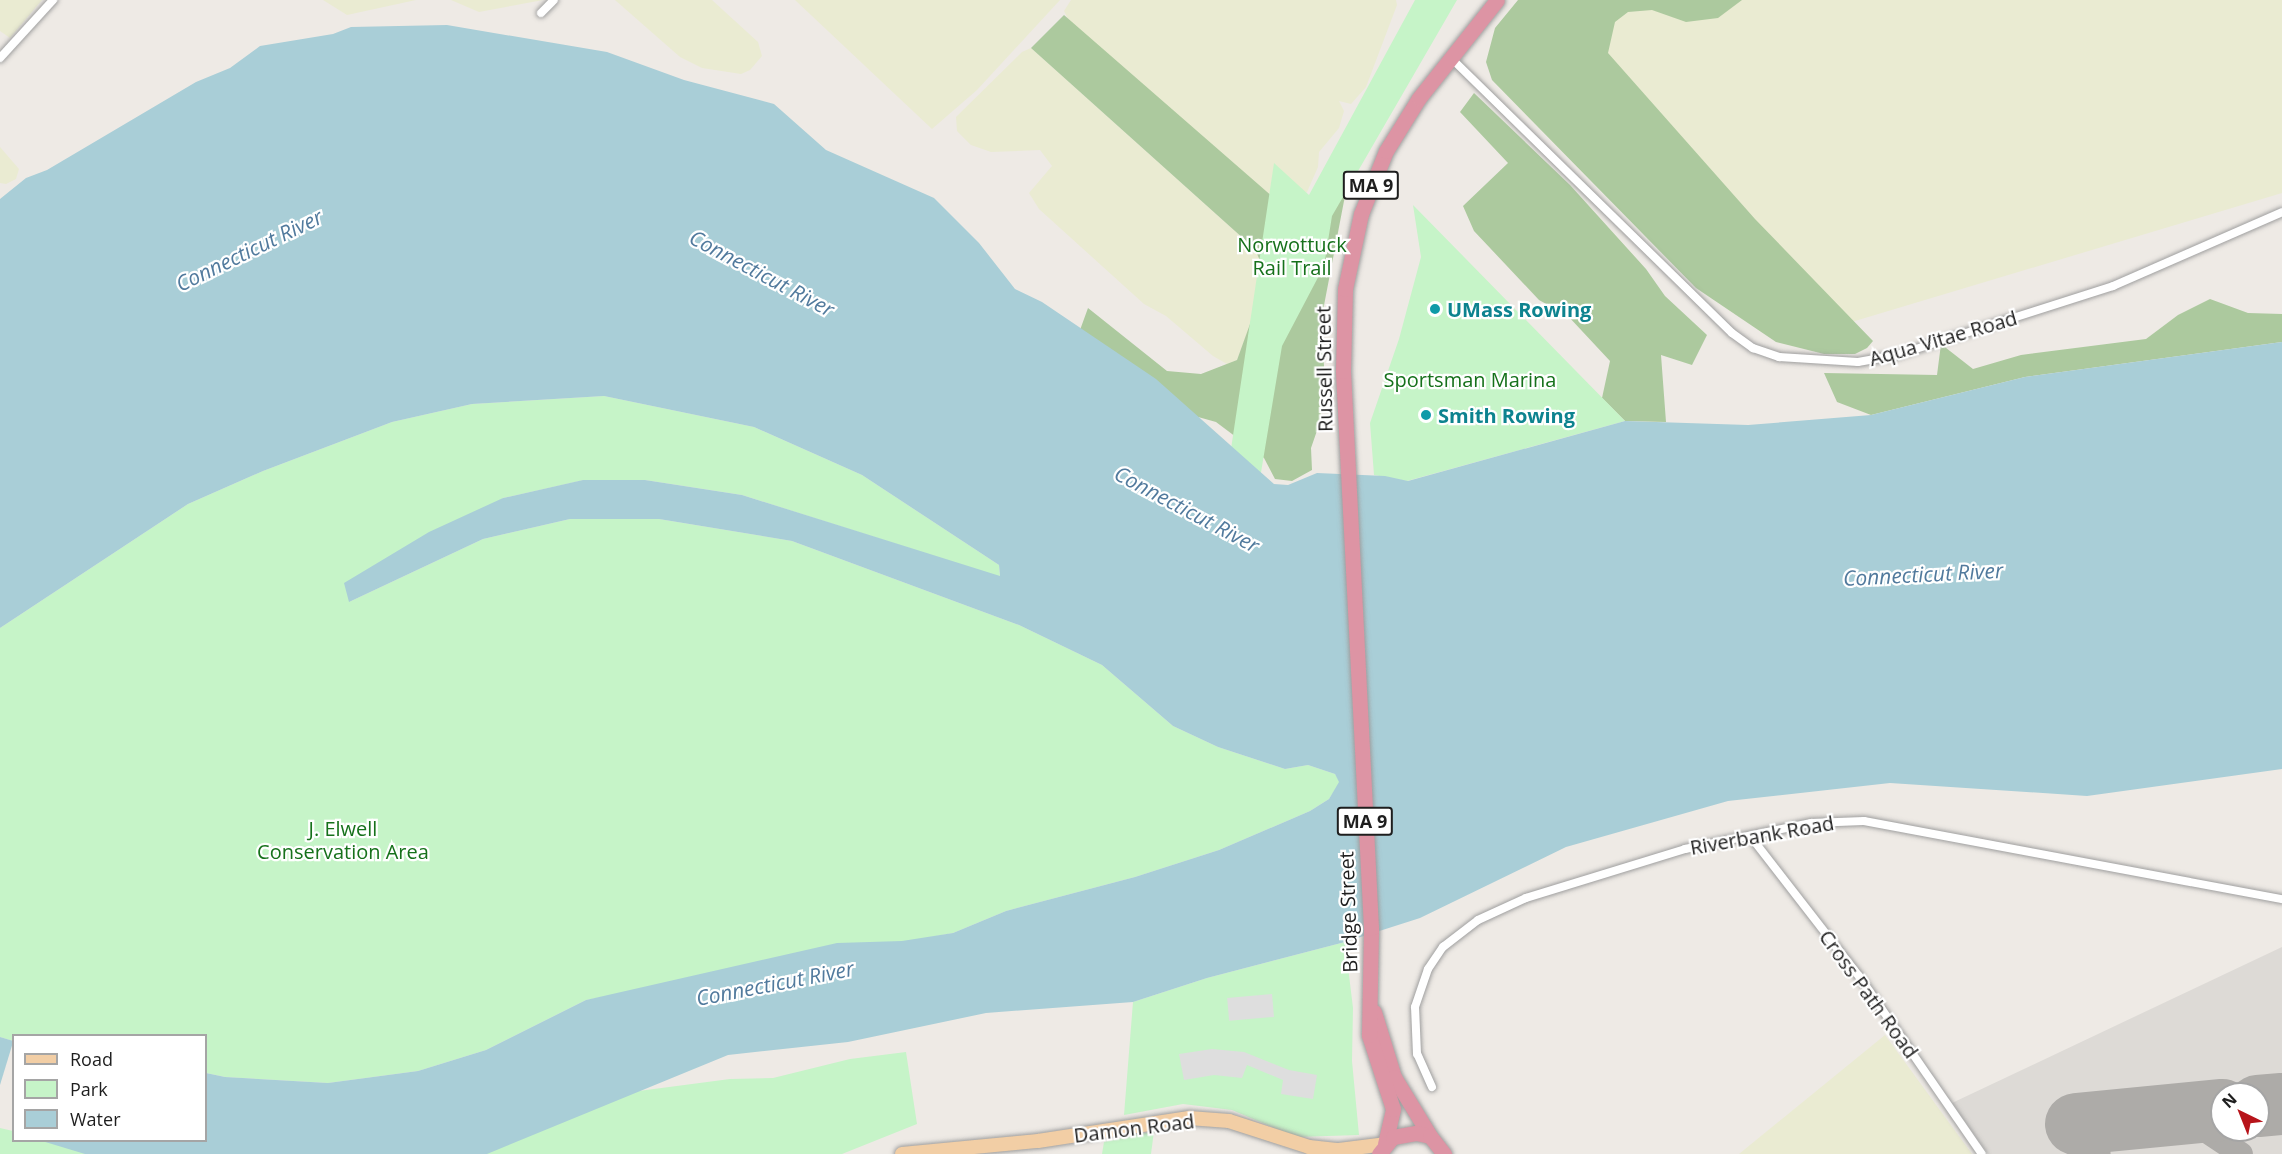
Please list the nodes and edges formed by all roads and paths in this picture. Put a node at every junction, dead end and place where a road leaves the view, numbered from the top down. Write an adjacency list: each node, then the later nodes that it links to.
1 (53, 0): 6 (street)
2 (554, 0): 4 (street)
3 (1497, 0): 5 (highway, Russell Street / MA 9)
4 (542, 13)
5 (1451, 57): 7 (street, Aqua Vitae Road); 8 (highway, Russell Street / MA 9)
6 (0, 58)
7 (2282, 212)
8 (1354, 636): 11 (highway, Bridge Street / MA 9)
9 (1751, 837): 10 (street, Riverbank Road); 12 (street, Riverbank Road); 19 (street, Cross Path Road)
10 (2282, 898)
11 (1372, 1006): 14 (highway, Bridge Street / MA 9); 15 (highway, Bridge Street / MA 9)
12 (1432, 1087)
13 (1258, 1132): 15 (main road, Damon Road); 16 (main road, Damon Road); 17 (main road, Damon Road)
14 (1430, 1136): 15 (highway); 18 (highway, Bridge Street)
15 (1382, 1149)
16 (902, 1154)
17 (1298, 1154)
18 (1444, 1154)
19 (1982, 1154)

